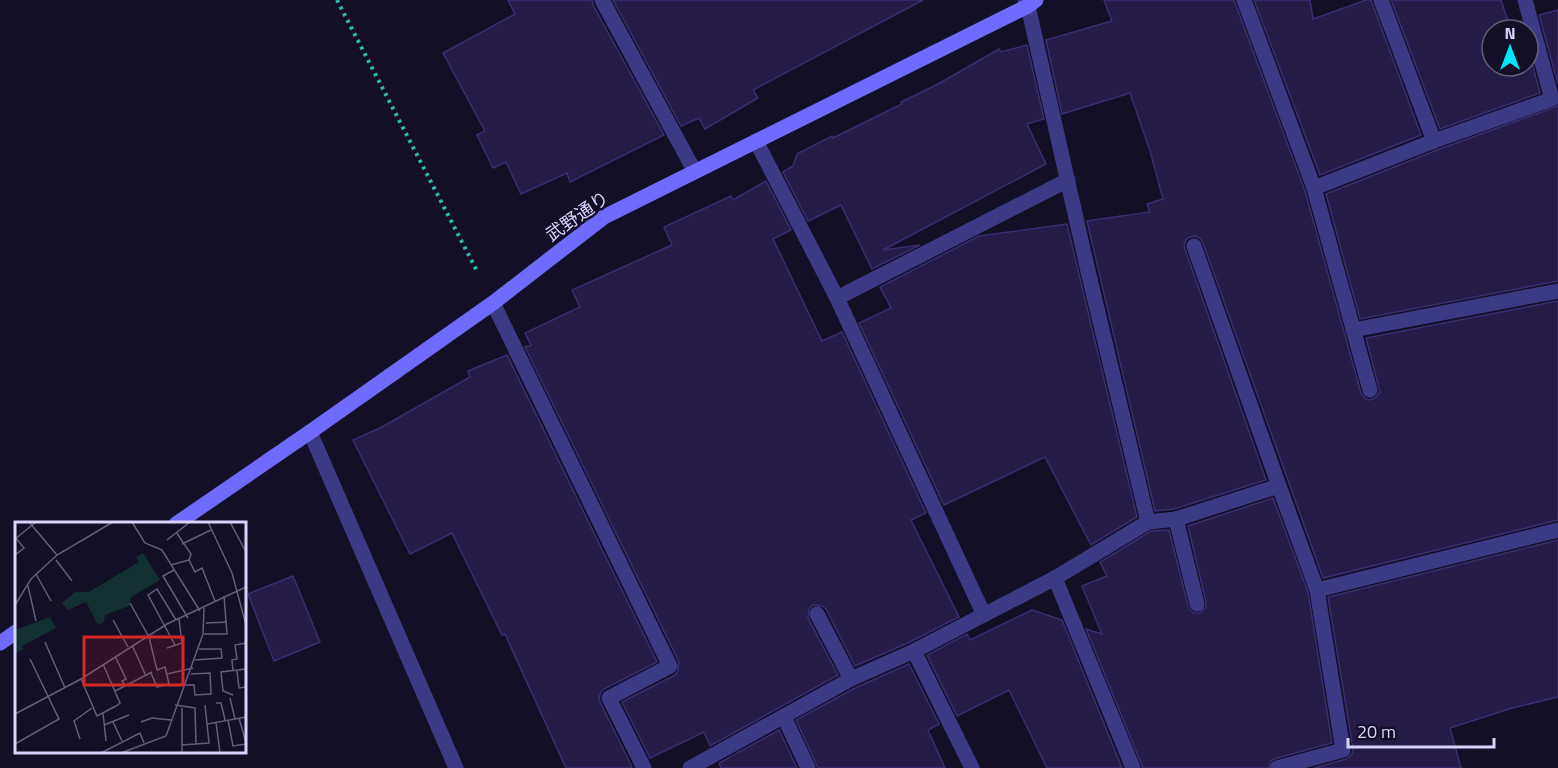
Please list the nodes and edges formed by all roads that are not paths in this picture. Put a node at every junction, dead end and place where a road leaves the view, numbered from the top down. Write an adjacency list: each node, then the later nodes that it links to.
1 (602, 0): 8 (street)
2 (1244, 0): 10 (street)
3 (1381, 0): 7 (street)
4 (1525, 0): 7 (street)
5 (1029, 2): 6 (street, 武野通り); 9 (street)
6 (756, 141): 8 (street, 武野通り); 13 (street)
7 (1434, 141): 10 (street)
8 (695, 172): 14 (street, 武野通り)
9 (1068, 180): 13 (street); 21 (street)
10 (1314, 188): 15 (street)
11 (1194, 246): 18 (street)
12 (1558, 291): 15 (street)
13 (837, 298): 27 (street)
14 (493, 303): 17 (street, 武野通り); 34 (street)
15 (1353, 330): 16 (street)
16 (1370, 390)
17 (310, 432): 20 (street, 武野通り); 33 (street)
18 (1279, 486): 19 (street); 24 (street)
19 (1176, 519): 21 (street); 25 (street)
20 (179, 522)
21 (1148, 522): 23 (street)
22 (1558, 530): 24 (street)
23 (1055, 578): 27 (street); 38 (street)
24 (1317, 590): 39 (street)
25 (1197, 604)
26 (817, 614): 31 (street)
27 (984, 615): 30 (street)
28 (15, 633): 29 (street)
29 (0, 643)
30 (914, 651): 31 (street); 37 (street)
31 (851, 679): 32 (street)
32 (784, 717): 35 (street); 36 (street)
33 (456, 768)
34 (644, 768)
35 (690, 768)
36 (808, 768)
37 (972, 768)
38 (1133, 768)
39 (1277, 768)

